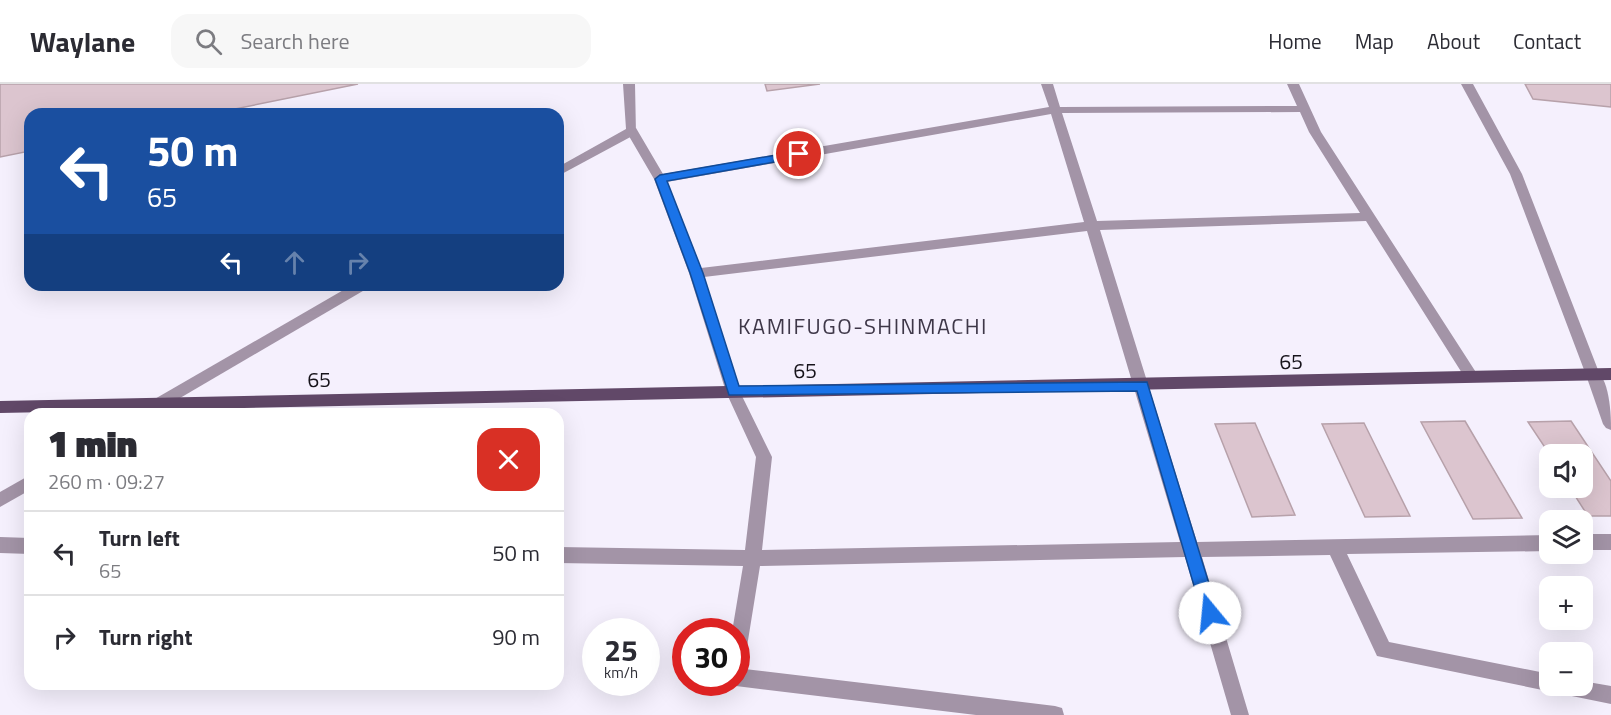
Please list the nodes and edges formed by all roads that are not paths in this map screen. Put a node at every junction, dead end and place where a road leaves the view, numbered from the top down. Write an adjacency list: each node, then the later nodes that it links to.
1 (628, 84): 7 (street)
2 (1047, 84): 6 (street)
3 (1293, 84): 5 (street)
4 (1467, 84): 15 (street)
5 (1305, 109): 6 (street); 10 (street)
6 (1054, 110): 9 (street); 11 (street)
7 (632, 131): 8 (street); 9 (street)
8 (564, 169)
9 (660, 179): 12 (street)
10 (1371, 217): 11 (street); 16 (street)
11 (1091, 226): 12 (street); 17 (street)
12 (696, 273): 18 (street)
13 (353, 291): 19 (street)
14 (1611, 374): 15 (main road, 65 / 65)
15 (1593, 375): 16 (main road, 65 / 65); 22 (street)
16 (1472, 377): 17 (main road, 65 / 65)
17 (1142, 386): 18 (main road, 65 / 65); 31 (street)
18 (734, 392): 19 (main road, 65 / 65); 33 (street)
19 (158, 404): 20 (main road, 65 / 65); 21 (street)
20 (0, 407)
21 (152, 408)
22 (1611, 424)
23 (24, 486): 24 (street)
24 (0, 500)
25 (1593, 542): 26 (street)
26 (1611, 542)
27 (1539, 543): 30 (street)
28 (0, 545): 29 (street)
29 (24, 546)
30 (1335, 548): 31 (street); 36 (street)
31 (1192, 552): 33 (street); 40 (street)
32 (564, 555): 33 (street)
33 (753, 558): 34 (street)
34 (743, 618)
35 (750, 679): 39 (street)
36 (1539, 681)
37 (1593, 692): 38 (street)
38 (1611, 695)
39 (1055, 715)
40 (1240, 715)

